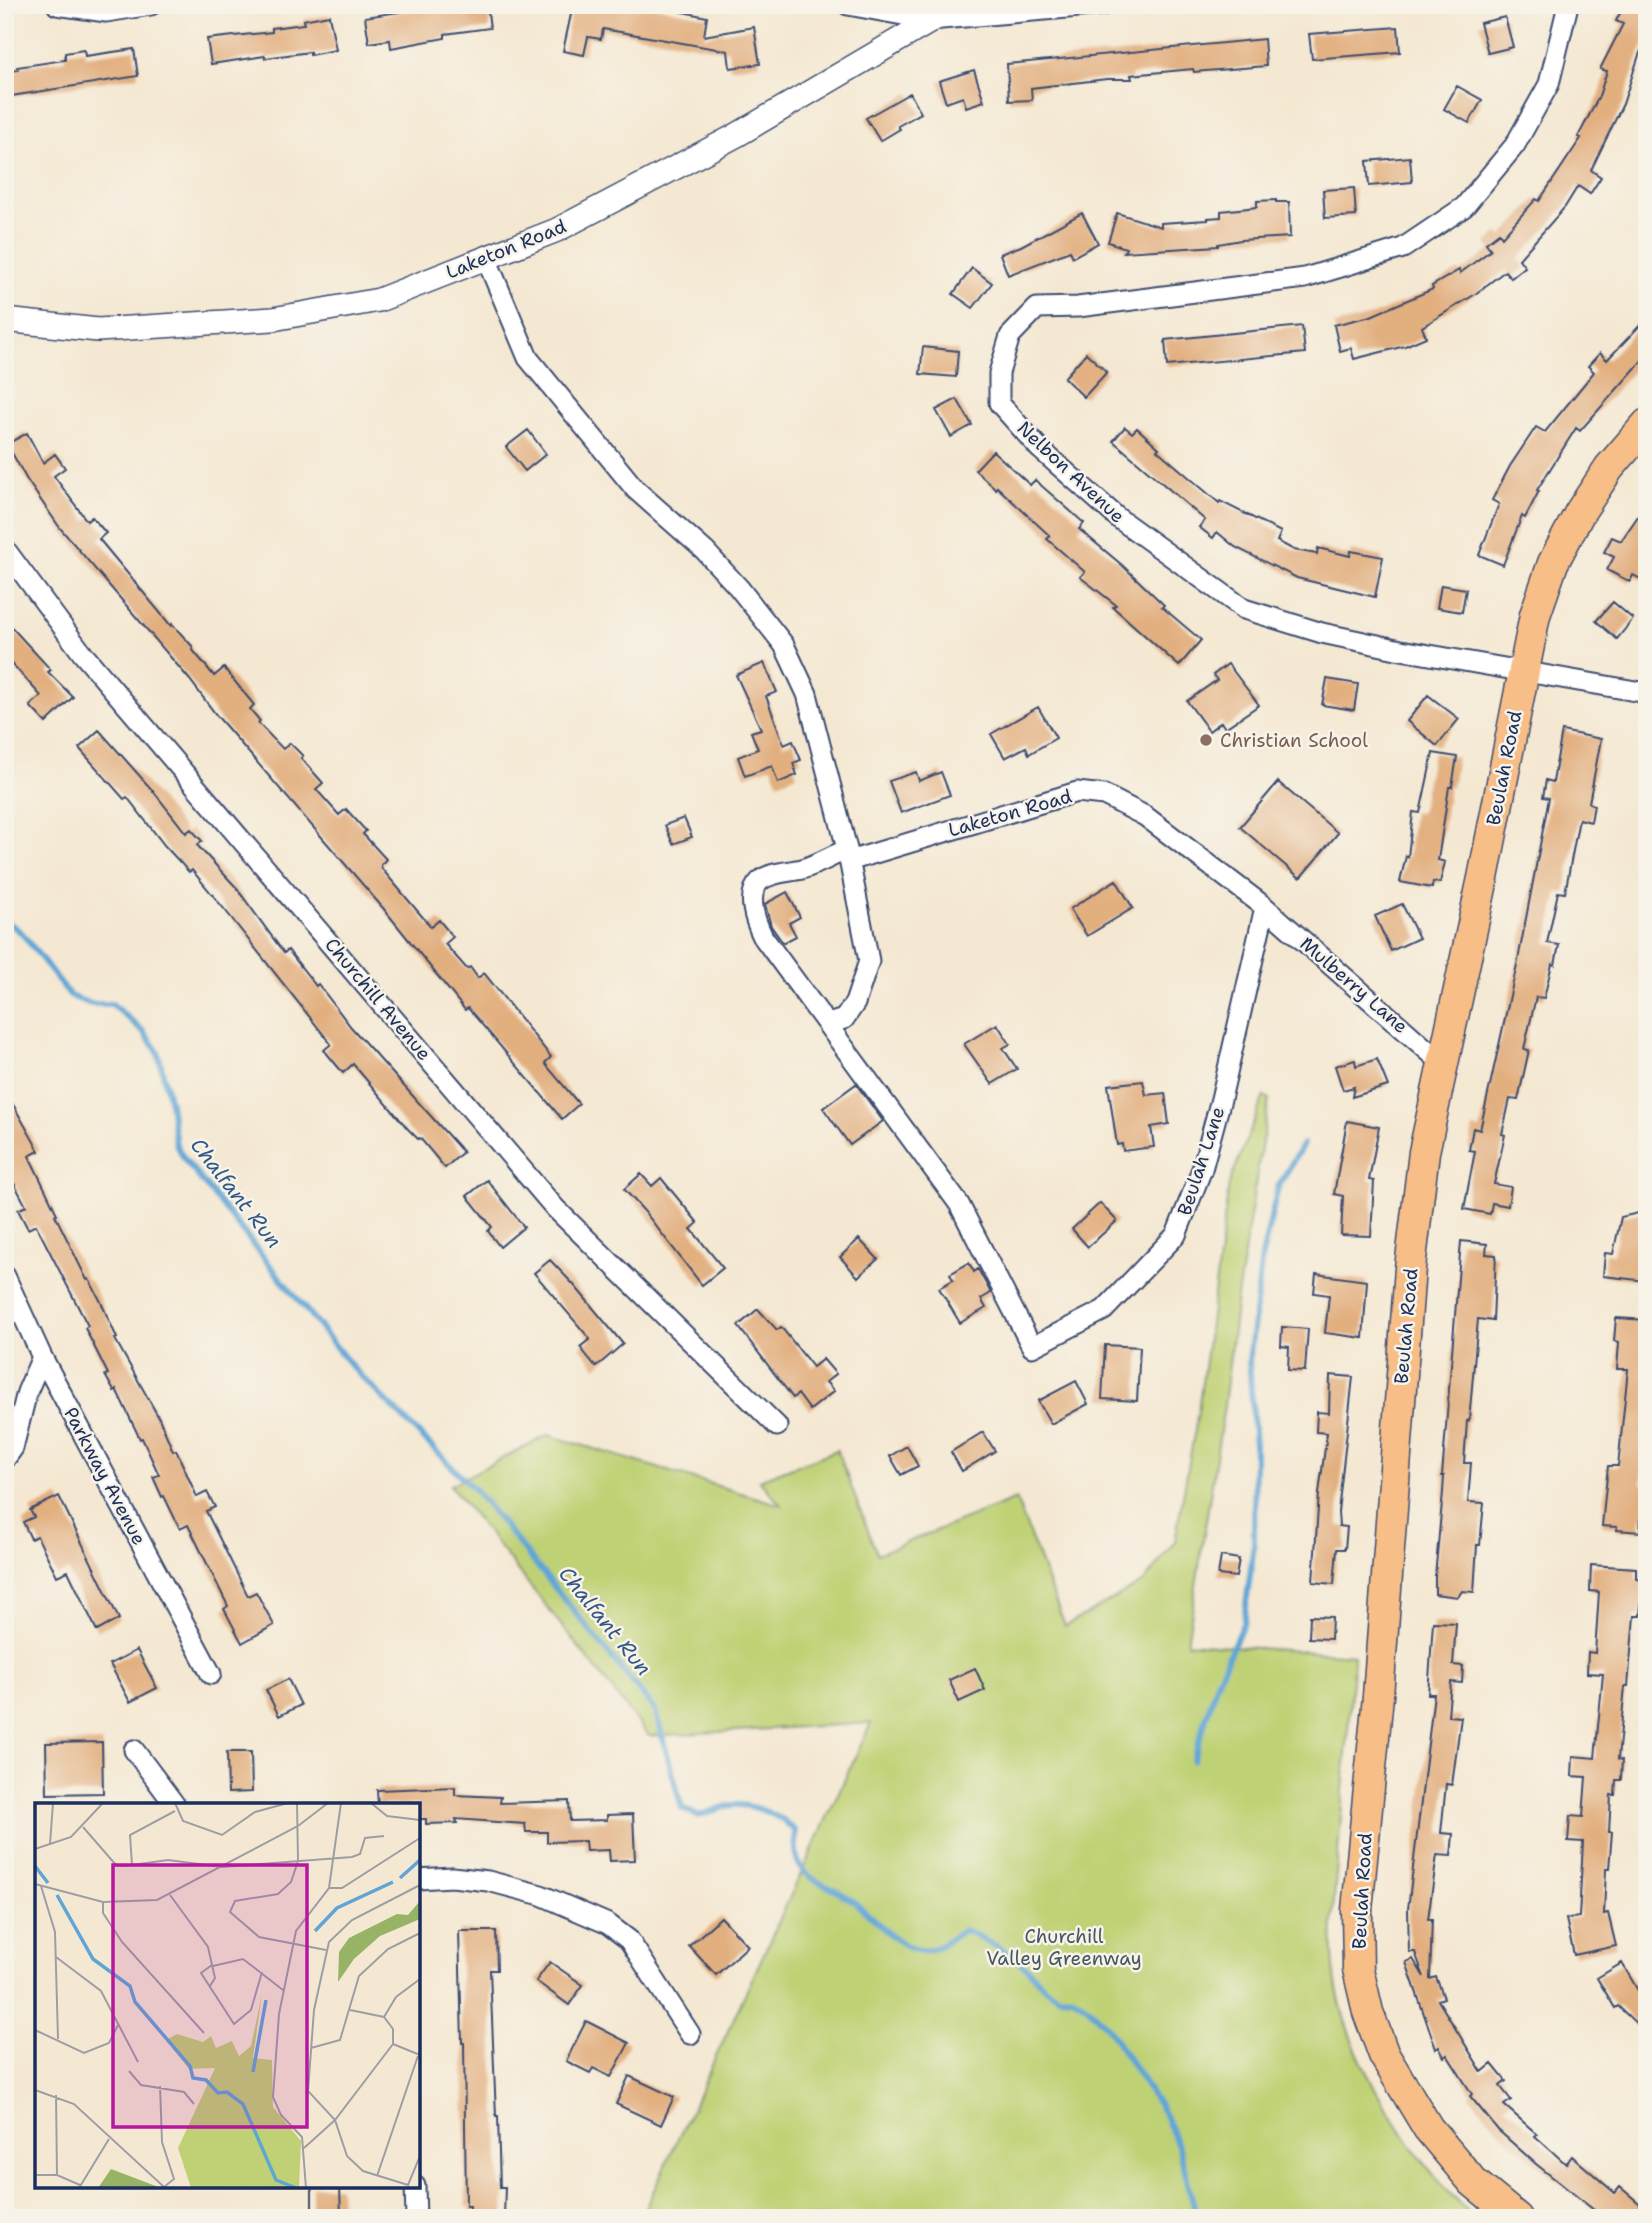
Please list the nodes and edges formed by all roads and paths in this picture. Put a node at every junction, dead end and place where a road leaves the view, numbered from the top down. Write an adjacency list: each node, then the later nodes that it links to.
1 (57, 5): 2 (street)
2 (150, 5)
3 (848, 5): 7 (street)
4 (958, 5): 7 (street, Laketon Road)
5 (1102, 5): 7 (street)
6 (1569, 5): 12 (street, Nelbon Avenue)
7 (930, 20): 8 (street, Laketon Road)
8 (486, 258): 9 (street, Laketon Road); 14 (street)
9 (5, 320)
10 (1647, 424): 12 (main road, Beulah Road)
11 (5, 549): 20 (street, Churchill Avenue)
12 (1523, 672): 13 (street, Nelbon Avenue); 17 (main road, Beulah Road)
13 (1647, 693)
14 (848, 855): 15 (street, Laketon Road); 16 (street); 16 (street, Laketon Road)
15 (1265, 907): 16 (street, Beulah Lane); 17 (street, Mulberry Lane)
16 (828, 1024)
17 (1443, 1064): 29 (main road, Beulah Road)
18 (5, 1276): 19 (street, Parkway Avenue)
19 (41, 1357): 21 (street); 22 (street, Parkway Avenue)
20 (777, 1426)
21 (5, 1459)
22 (211, 1674)
23 (134, 1750): 24 (street)
24 (174, 1803)
25 (420, 1879): 26 (street)
26 (690, 2034)
27 (415, 2188): 28 (street)
28 (416, 2218)
29 (1517, 2218)

